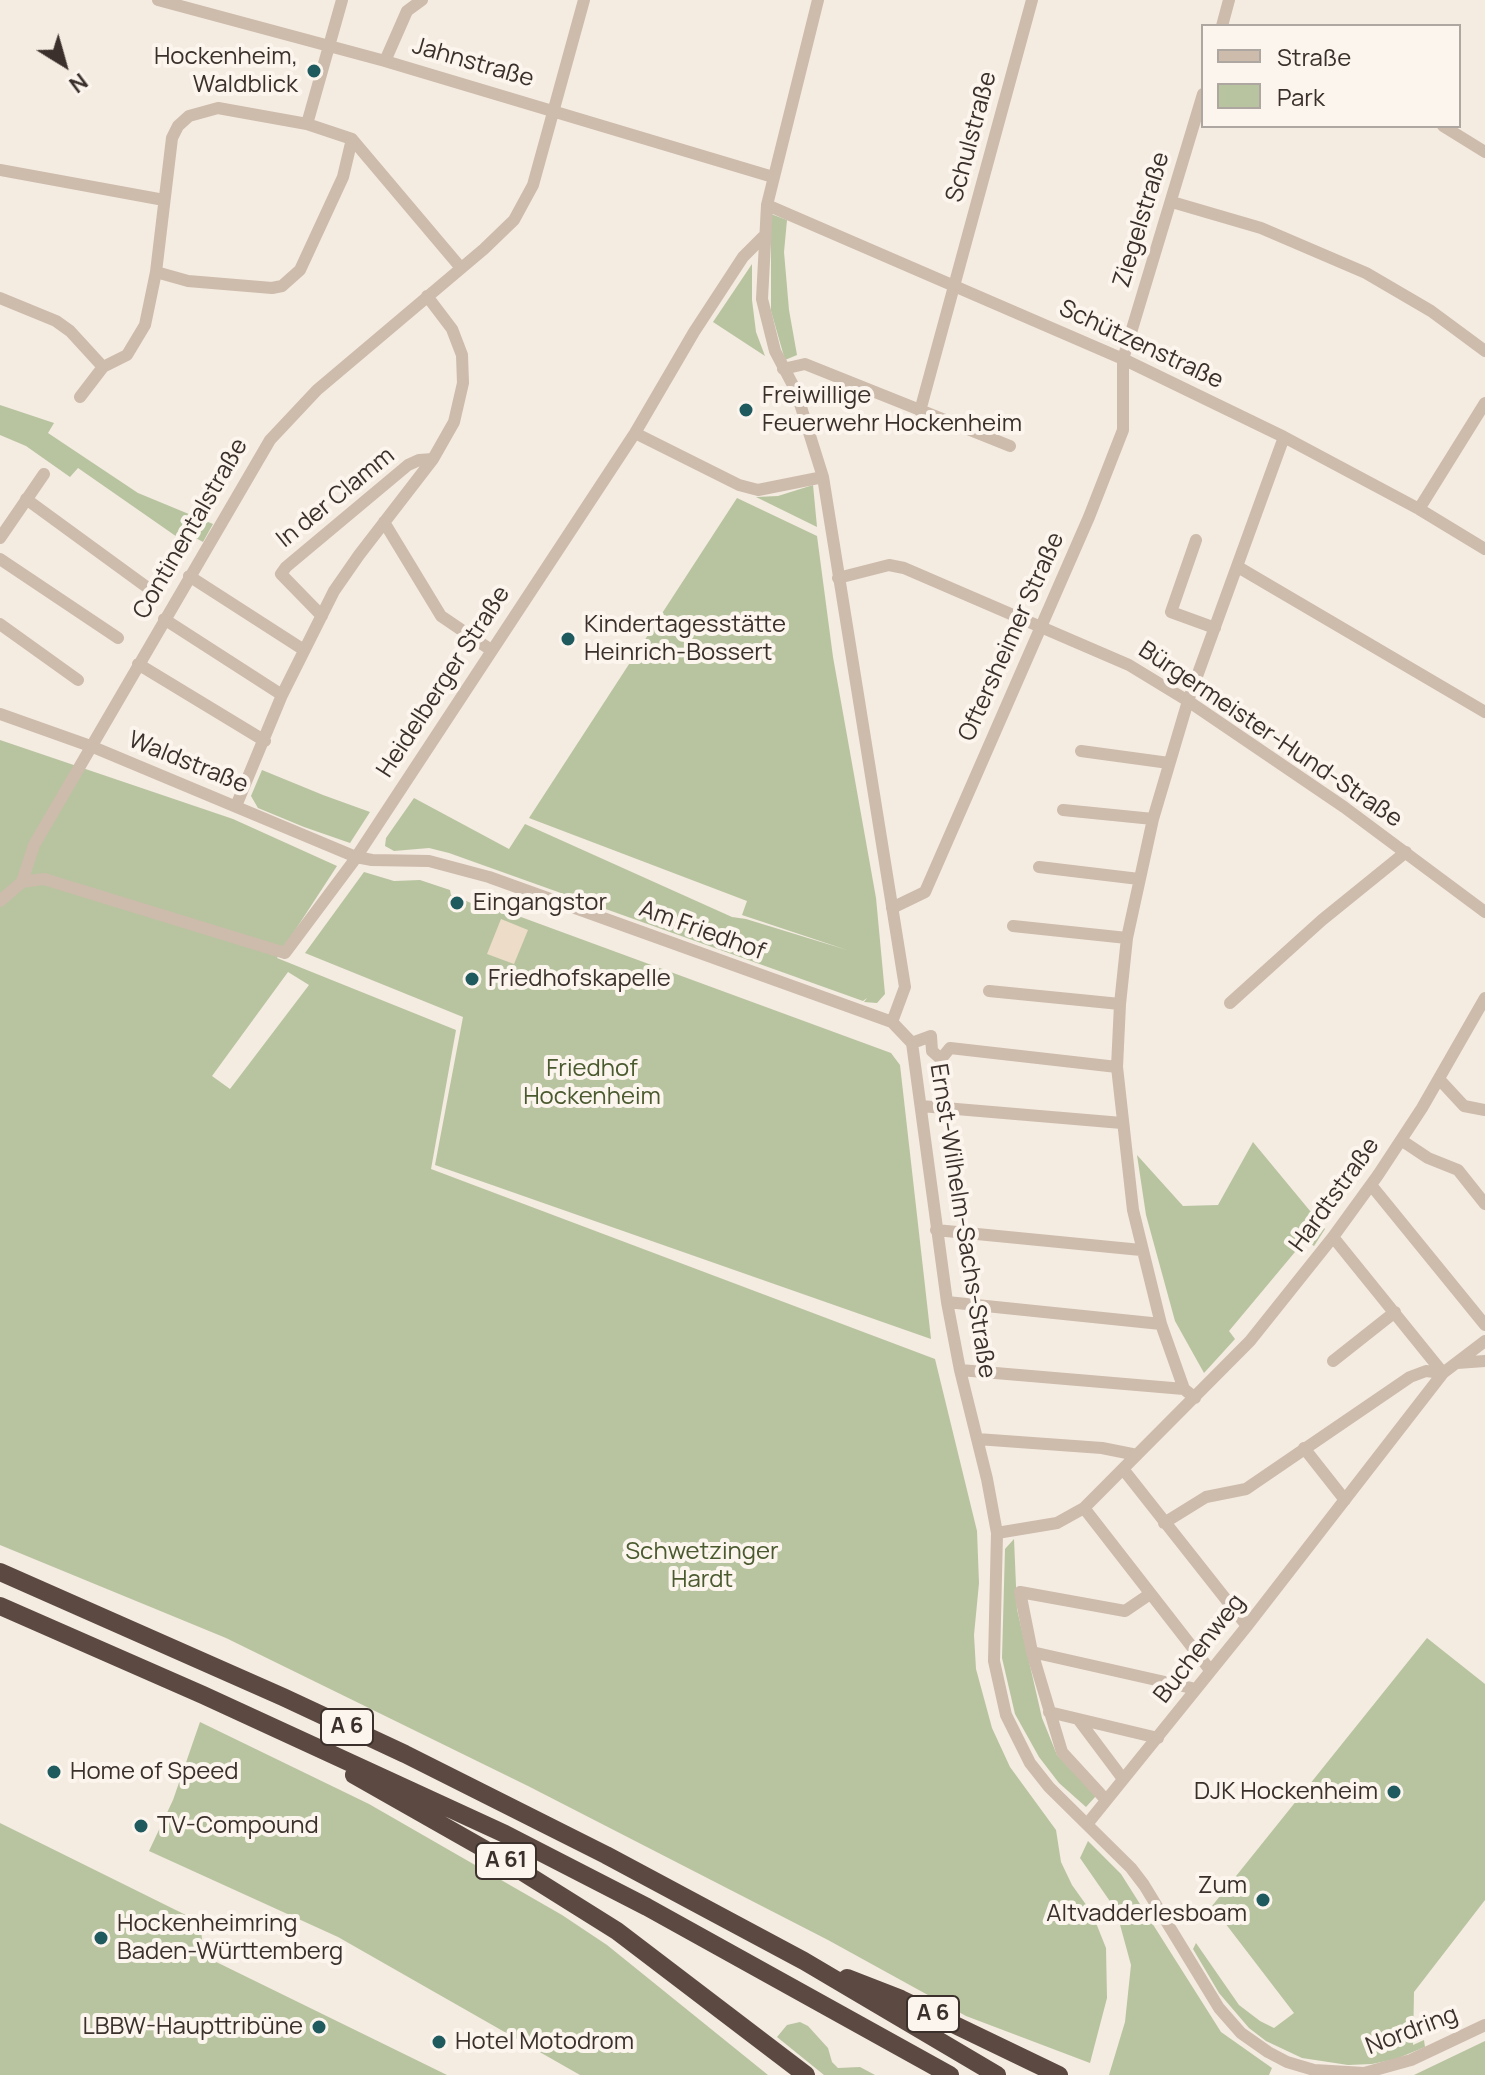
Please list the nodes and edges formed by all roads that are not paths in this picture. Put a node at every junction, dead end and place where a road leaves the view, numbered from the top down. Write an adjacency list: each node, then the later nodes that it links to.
1 (158, 0): 9 (street, Jahnstraße)
2 (342, 0): 9 (street)
3 (422, 0): 10 (street)
4 (584, 0): 12 (street, Continentalstraße)
5 (818, 0): 18 (street)
6 (1032, 0): 25 (street, Schulstraße)
7 (1229, 0): 8 (street)
8 (1223, 24)
9 (330, 48): 10 (street, Jahnstraße); 13 (street)
10 (385, 61): 12 (street, Jahnstraße)
11 (1201, 101): 20 (street, Ziegelstraße)
12 (555, 110): 18 (street, Jahnstraße); 23 (street, Continentalstraße)
13 (307, 124): 15 (street); 19 (street)
14 (1446, 128): 16 (street)
15 (352, 139): 23 (street); 24 (street)
16 (1485, 152)
17 (0, 170): 19 (street)
18 (773, 177): 21 (street)
19 (164, 200): 24 (street)
20 (1172, 202): 28 (street); 29 (street, Ziegelstraße)
21 (767, 205): 22 (street); 25 (street, Schützenstraße)
22 (763, 237): 31 (street); 35 (street, Heidelberger Straße)
23 (461, 268): 26 (street, Continentalstraße)
24 (156, 272): 30 (street)
25 (955, 286): 29 (street, Schützenstraße); 34 (street, Schulstraße)
26 (427, 296): 38 (street, In der Clamm); 49 (street, Continentalstraße)
27 (0, 298): 30 (street)
28 (1485, 351)
29 (1123, 359): 36 (street, Schützenstraße); 55 (street, Oftersheimer Straße)
30 (103, 367): 32 (street)
31 (783, 369): 34 (street); 40 (street)
32 (80, 397)
33 (1485, 403): 42 (street)
34 (920, 411): 37 (street)
35 (635, 433): 40 (street); 59 (street, Heidelberger Straße)
36 (1284, 437): 42 (street, Schützenstraße); 48 (street)
37 (1010, 446)
38 (433, 459): 43 (street, In der Clamm); 52 (street, In der Clamm)
39 (44, 474): 41 (street)
40 (823, 477): 50 (street)
41 (26, 499): 44 (street); 51 (street)
42 (1419, 509): 46 (street, Schützenstraße)
43 (384, 522): 52 (street, In der Clamm); 59 (street, In der Clamm)
44 (2, 529)
45 (1196, 540): 56 (street)
46 (1485, 549)
47 (0, 559): 57 (street)
48 (1238, 567): 56 (street); 64 (street)
49 (189, 576): 53 (street, Continentalstraße); 58 (street)
50 (838, 578): 55 (street, Bürgermeister-Hund-Straße); 79 (street)
51 (148, 588)
52 (322, 616): 58 (street, In der Clamm)
53 (164, 619): 60 (street, Continentalstraße); 62 (street)
54 (0, 624): 61 (street)
55 (1040, 625): 63 (street, Bürgermeister-Hund-Straße); 79 (street, Oftersheimer Straße)
56 (1215, 628): 63 (street)
57 (118, 638)
58 (304, 650): 62 (street, In der Clamm)
59 (491, 650): 74 (street, Heidelberger Straße)
60 (138, 664): 66 (street); 67 (street, Continentalstraße)
61 (78, 680)
62 (282, 695): 66 (street, In der Clamm)
63 (1188, 701): 69 (street); 73 (street, Bürgermeister-Hund-Straße)
64 (1485, 712)
65 (0, 714): 67 (street, Waldstraße)
66 (265, 741): 70 (street, In der Clamm)
67 (93, 747): 70 (street, Waldstraße); 77 (street, Continentalstraße)
68 (1081, 751): 69 (street)
69 (1169, 763): 72 (street)
70 (236, 806): 74 (street, Waldstraße)
71 (1063, 810): 72 (street)
72 (1153, 819): 76 (street)
73 (1406, 852): 80 (street, Bürgermeister-Hund-Straße); 85 (street)
74 (356, 857): 77 (street, Heidelberger Straße); 87 (street, Am Friedhof)
75 (1039, 867): 76 (street)
76 (1139, 879): 82 (street)
77 (22, 882): 78 (street)
78 (0, 901)
79 (892, 908): 87 (street)
80 (1485, 912)
81 (1013, 926): 82 (street)
82 (1127, 938): 86 (street)
83 (989, 991): 86 (street)
84 (1485, 998): 90 (street, Hardtstraße)
85 (1230, 1003)
86 (1120, 1004): 89 (street)
87 (892, 1022): 88 (street, Ernst-Wilhelm-Sachs-Straße)
88 (912, 1043): 89 (street); 91 (street, Ernst-Wilhelm-Sachs-Straße)
89 (1117, 1067): 93 (street)
90 (1439, 1079): 92 (street); 94 (street, Hardtstraße)
91 (921, 1106): 93 (street); 97 (street, Ernst-Wilhelm-Sachs-Straße)
92 (1485, 1110)
93 (1122, 1123): 99 (street)
94 (1401, 1140): 95 (street, Hardtstraße); 96 (street)
95 (1371, 1185): 98 (street, Hardtstraße); 102 (street)
96 (1485, 1204)
97 (936, 1230): 99 (street); 100 (street, Ernst-Wilhelm-Sachs-Straße)
98 (1333, 1237): 101 (street); 111 (street, Hardtstraße)
99 (1141, 1250): 103 (street)
100 (947, 1302): 103 (street); 108 (street, Ernst-Wilhelm-Sachs-Straße)
101 (1395, 1312): 105 (street); 109 (street)
102 (1484, 1320)
103 (1161, 1324): 110 (street)
104 (1485, 1341): 107 (street, Buchenweg)
105 (1333, 1361)
106 (1485, 1361): 107 (street)
107 (1457, 1363): 109 (street, Buchenweg)
108 (960, 1370): 110 (street); 112 (street, Ernst-Wilhelm-Sachs-Straße)
109 (1443, 1373): 113 (street, Buchenweg); 116 (street, Buchenweg)
110 (1184, 1389): 111 (street)
111 (1195, 1398): 114 (street, Hardtstraße)
112 (977, 1439): 114 (street); 119 (street, Ernst-Wilhelm-Sachs-Straße)
113 (1304, 1448): 116 (street); 118 (street, Buchenweg)
114 (1137, 1455): 115 (street, Hardtstraße)
115 (1123, 1469): 117 (street, Hardtstraße); 118 (street)
116 (1345, 1500): 123 (street, Buchenweg)
117 (1084, 1508): 119 (street); 121 (street)
118 (1164, 1523): 123 (street)
119 (997, 1533): 133 (street, Ernst-Wilhelm-Sachs-Straße)
120 (0, 1572): 134 (highway, A 6)
121 (1150, 1594): 124 (street); 125 (street)
122 (0, 1606): 130 (highway, A 6)
123 (1247, 1626): 125 (street, Buchenweg)
124 (1032, 1652): 126 (street); 127 (street)
125 (1210, 1670): 126 (street, Buchenweg)
126 (1196, 1689): 129 (street, Buchenweg)
127 (1049, 1712): 128 (street); 132 (street)
128 (1078, 1719): 129 (street); 131 (street)
129 (1158, 1738): 131 (street, Buchenweg)
130 (320, 1748): 136 (highway, A 61); 137 (highway, A 6)
131 (1123, 1779): 132 (street, Buchenweg)
132 (1106, 1800): 133 (street, Buchenweg)
133 (1088, 1823): 135 (street, Nordring)
134 (804, 1961): 138 (highway, A 6); 139 (highway, A 6)
135 (1485, 2025)
136 (806, 2075)
137 (950, 2075)
138 (997, 2075)
139 (1059, 2075)

